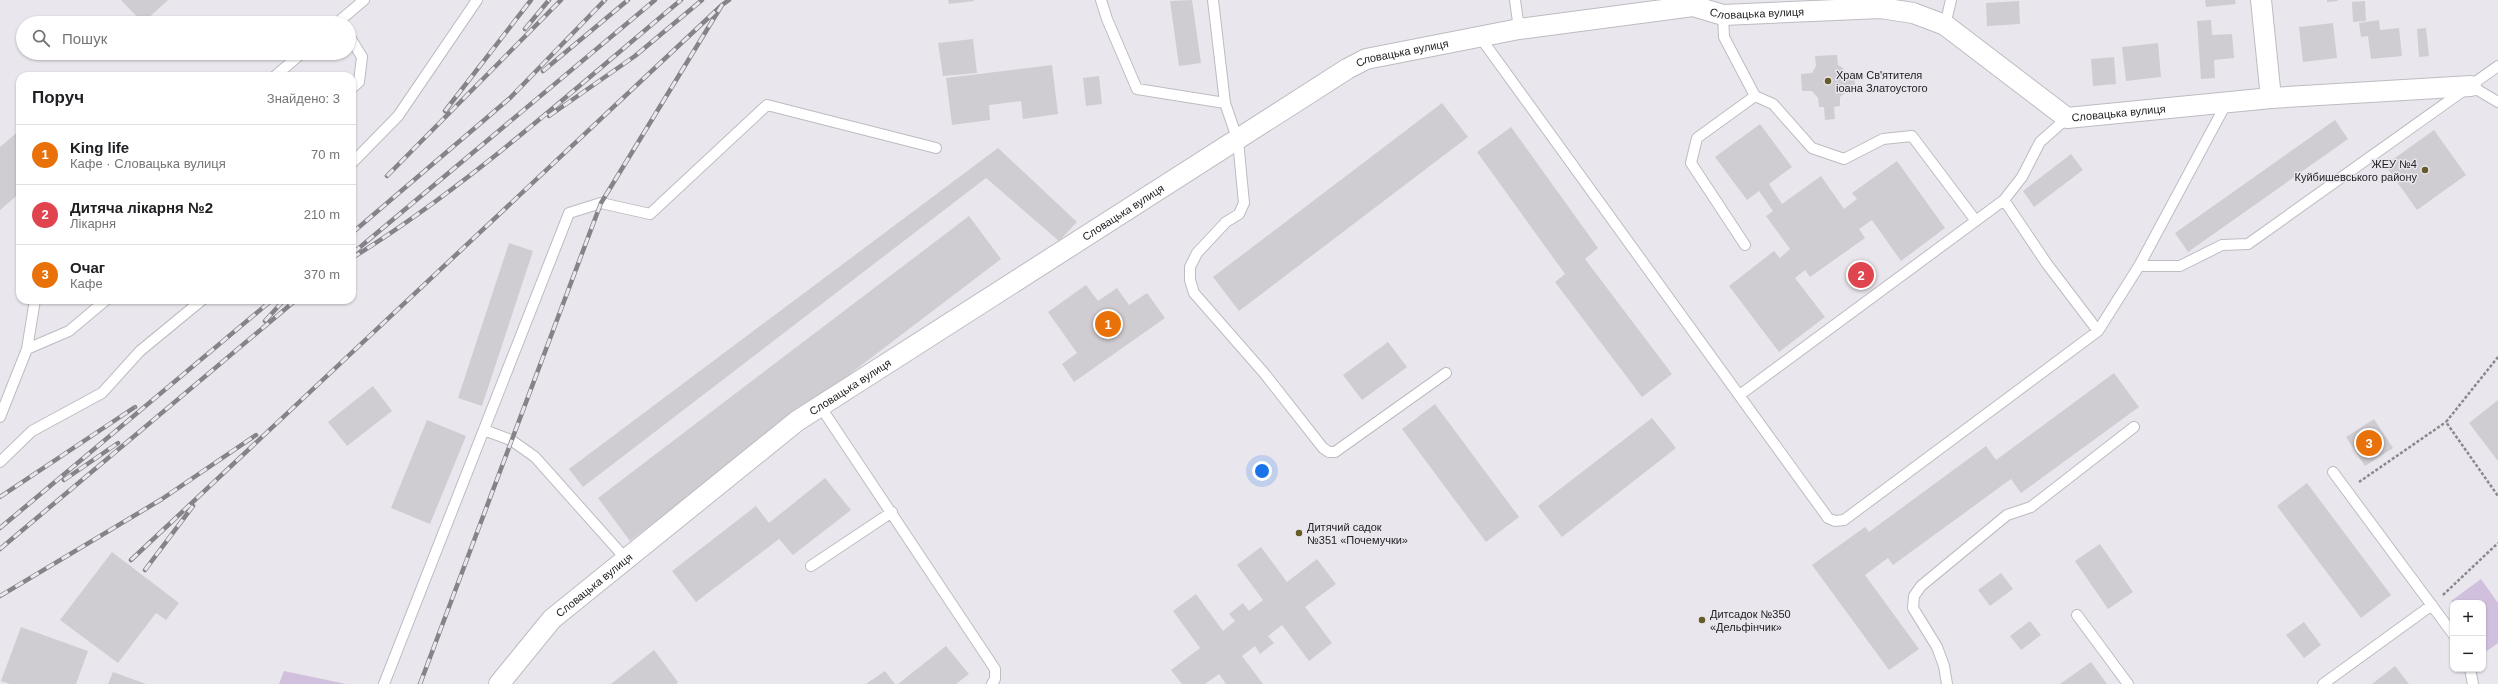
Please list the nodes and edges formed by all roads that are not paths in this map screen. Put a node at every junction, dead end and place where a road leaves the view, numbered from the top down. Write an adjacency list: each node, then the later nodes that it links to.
1 (364, 0): 10 (lane)
2 (477, 0): 28 (lane)
3 (1101, 0): 23 (lane)
4 (1213, 0): 23 (lane)
5 (1515, 0): 12 (lane)
6 (1951, 0): 11 (lane)
7 (2261, 0): 21 (street)
8 (1694, 3): 9 (street, Словацька вулиця); 12 (street, Словацька вулиця)
9 (1723, 15): 11 (street, Словацька вулиця); 20 (lane)
10 (346, 16)
11 (1945, 25): 25 (street, Словацька вулиця)
12 (1519, 29): 13 (street, Словацька вулиця)
13 (1480, 37): 26 (street, Словацька вулиця); 39 (lane)
14 (356, 47): 18 (lane)
15 (294, 60): 17 (lane)
16 (2498, 66): 19 (lane)
17 (280, 72)
18 (356, 85)
19 (2471, 86): 21 (street, Словацька вулиця); 22 (lane); 32 (lane)
20 (1755, 96): 30 (lane); 31 (lane)
21 (2272, 98): 24 (street, Словацька вулиця)
22 (2498, 102)
23 (1226, 103): 26 (lane)
24 (2226, 104): 25 (street, Словацька вулиця); 32 (lane)
25 (2067, 118): 29 (lane)
26 (1238, 141): 38 (lane); 40 (street, Словацька вулиця)
27 (936, 148): 43 (lane)
28 (356, 159)
29 (2004, 200): 30 (lane); 36 (lane)
30 (1976, 221): 39 (lane)
31 (1745, 245)
32 (2139, 266): 36 (lane)
33 (34, 304): 37 (lane)
34 (101, 304): 37 (lane)
35 (197, 304): 44 (lane)
36 (2098, 331): 39 (lane)
37 (27, 349): 41 (lane)
38 (1446, 372)
39 (1740, 394)
40 (820, 406): 46 (lane); 47 (street, Словацька вулиця)
41 (0, 417)
42 (2134, 427): 56 (lane)
43 (484, 430): 47 (lane); 53 (lane)
44 (0, 462)
45 (2333, 472): 49 (lane)
46 (892, 512): 48 (lane); 55 (lane)
47 (626, 559): 54 (street, Словацька вулиця)
48 (810, 566)
49 (2432, 605): 51 (lane); 58 (lane)
50 (2077, 615): 57 (lane)
51 (2450, 630)
52 (2471, 672): 59 (lane)
53 (384, 684)
54 (500, 684)
55 (992, 684)
56 (1947, 684)
57 (2128, 684)
58 (2323, 684)
59 (2473, 684)

